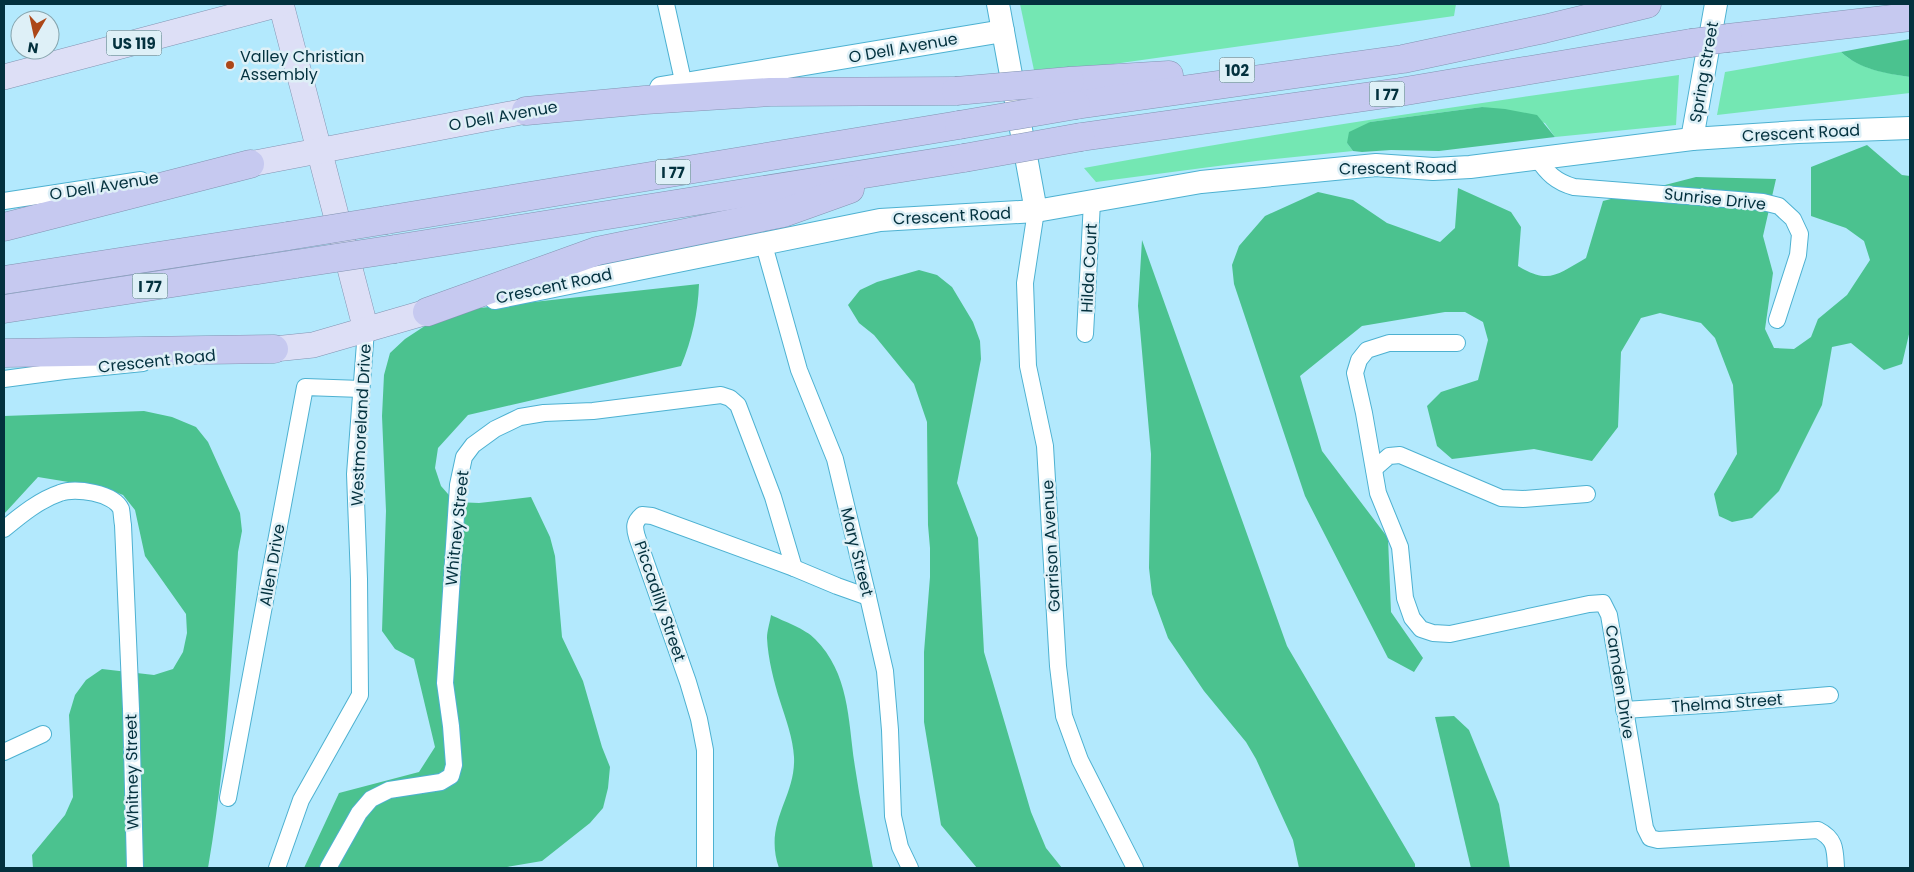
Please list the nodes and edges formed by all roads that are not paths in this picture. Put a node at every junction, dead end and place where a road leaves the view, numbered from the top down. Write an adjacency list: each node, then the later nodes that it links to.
1 (281, 4): 10 (main road, US 119); 16 (main road, Westmoreland Drive)
2 (666, 4): 11 (street)
3 (998, 4): 8 (street)
4 (1647, 4): 12 (highway, I 77)
5 (1716, 4): 15 (street, Spring Street)
6 (1886, 4): 9 (highway, I 77)
7 (1910, 18): 9 (highway)
8 (1003, 30): 11 (street, O Dell Avenue); 22 (street)
9 (1761, 33): 19 (highway, I 77, bridge)
10 (4, 77)
11 (684, 84): 13 (street, O Dell Avenue)
12 (1073, 93): 13 (highway, bridge); 25 (highway, I 77, bridge)
13 (526, 111): 16 (main road, O Dell Avenue)
14 (1910, 128): 15 (street, Crescent Road)
15 (1692, 139): 17 (street, Crescent Road)
16 (319, 150): 18 (main road, O Dell Avenue); 29 (main road, Westmoreland Drive)
17 (1537, 158): 21 (street, Crescent Road); 28 (street, Sunrise Drive)
18 (250, 164): 20 (street, O Dell Avenue); 23 (highway)
19 (916, 166): 26 (highway, I 77, bridge); 27 (highway)
20 (4, 201)
21 (1092, 202): 22 (street, Crescent Road); 30 (street, Hilda Court)
22 (1036, 211): 24 (street, Crescent Road); 51 (street, Garrison Avenue)
23 (4, 226)
24 (764, 244): 27 (street, Crescent Road); 40 (street, Mary Street)
25 (4, 280)
26 (4, 309)
27 (428, 312): 29 (main road, Crescent Road)
28 (1777, 320)
29 (366, 330): 32 (main road, Crescent Road); 35 (street, Westmoreland Drive)
30 (1085, 334)
31 (1457, 343): 36 (street, Camden Drive)
32 (274, 350): 33 (highway); 34 (street, Crescent Road)
33 (4, 353)
34 (4, 380)
35 (361, 389): 45 (street, Allen Drive); 47 (street, Westmoreland Drive)
36 (1374, 469): 37 (street); 42 (street, Camden Drive)
37 (1587, 494)
38 (4, 529): 46 (street, Whitney Street)
39 (794, 568): 40 (street, Piccadilly Street); 48 (street, Whitney Street); 49 (street, Piccadilly Street)
40 (868, 597): 50 (street, Mary Street)
41 (1830, 695): 42 (street, Thelma Street)
42 (1624, 710): 52 (street, Camden Drive)
43 (42, 734): 44 (street)
44 (4, 752)
45 (228, 798)
46 (135, 868)
47 (277, 868)
48 (328, 868)
49 (705, 868)
50 (910, 868)
51 (1135, 868)
52 (1836, 868)

